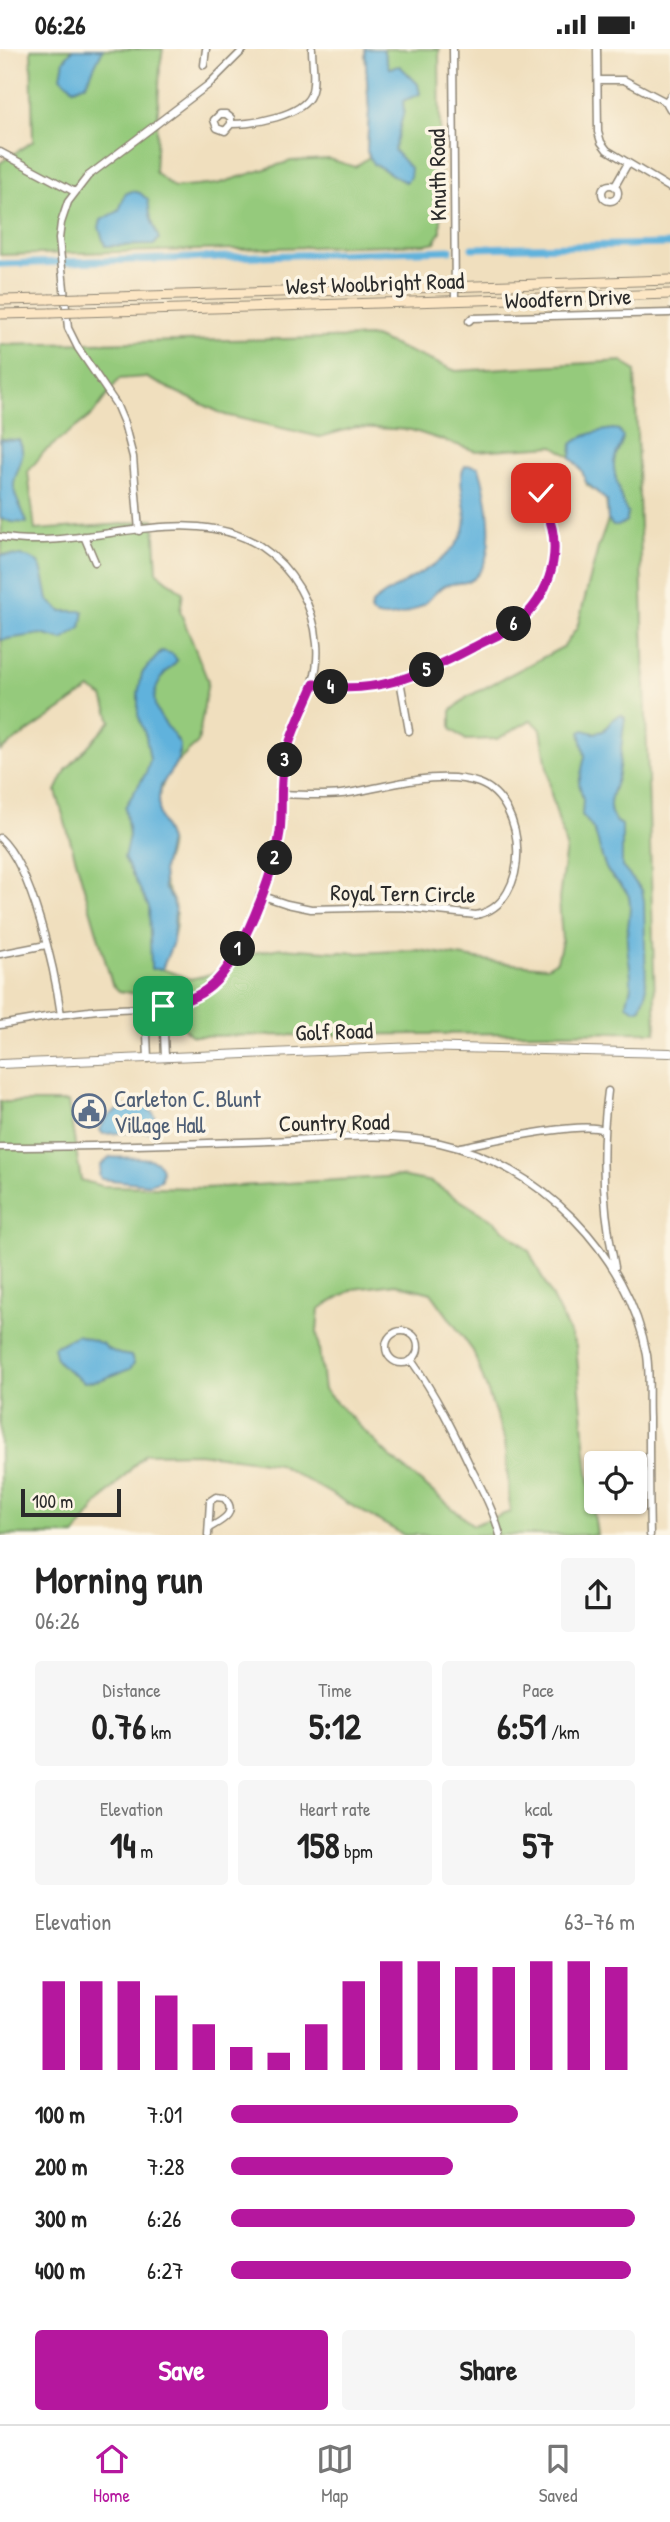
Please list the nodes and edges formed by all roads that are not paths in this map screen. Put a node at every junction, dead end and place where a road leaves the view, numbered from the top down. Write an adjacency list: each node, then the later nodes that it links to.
1 (206, 49): 6 (street)
2 (244, 49): 15 (street)
3 (312, 49): 10 (street)
4 (453, 49): 17 (street, Knuth Road)
5 (597, 49): 7 (street)
6 (204, 65)
7 (598, 80): 8 (street); 12 (street)
8 (668, 99): 9 (street)
9 (670, 109)
10 (231, 124)
11 (0, 152): 15 (street)
12 (628, 163): 13 (street); 14 (street)
13 (615, 186)
14 (670, 188)
15 (75, 192): 25 (street)
16 (670, 280): 17 (main road, West Woolbright Road)
17 (456, 287): 19 (main road, West Woolbright Road, bridge); 20 (street, Knuth Road)
18 (670, 294): 20 (main road, West Woolbright Road)
19 (0, 300)
20 (455, 300): 22 (main road, West Woolbright Road, bridge)
21 (670, 313): 23 (street, Woodfern Drive)
22 (0, 314)
23 (469, 321)
24 (546, 510): 29 (street)
25 (139, 531): 26 (street); 30 (street)
26 (84, 536): 27 (street); 28 (street)
27 (0, 537)
28 (95, 562)
29 (400, 680): 30 (street); 31 (street)
30 (314, 684): 32 (street)
31 (409, 731)
32 (282, 794): 34 (street); 34 (street, Royal Tern Circle)
33 (0, 838): 35 (street)
34 (260, 895): 37 (street)
35 (46, 945): 36 (street); 39 (street)
36 (0, 954)
37 (163, 1006): 38 (street); 40 (street)
38 (146, 1007): 39 (street); 41 (street)
39 (61, 1014): 42 (street)
40 (164, 1023): 41 (street); 45 (street)
41 (147, 1024): 44 (street)
42 (0, 1025)
43 (670, 1053): 45 (street, Golf Road)
44 (148, 1059): 45 (street, Golf Road); 46 (street, Golf Road)
45 (165, 1059)
46 (0, 1064)
47 (608, 1091): 48 (street)
48 (603, 1130): 50 (street, Country Road); 51 (street)
49 (0, 1147): 50 (street, Country Road)
50 (458, 1147): 51 (street, Country Road)
51 (616, 1272): 55 (street)
52 (411, 1360): 52 (street); 54 (street)
53 (208, 1531): 53 (street)
54 (500, 1535)
55 (650, 1535)

